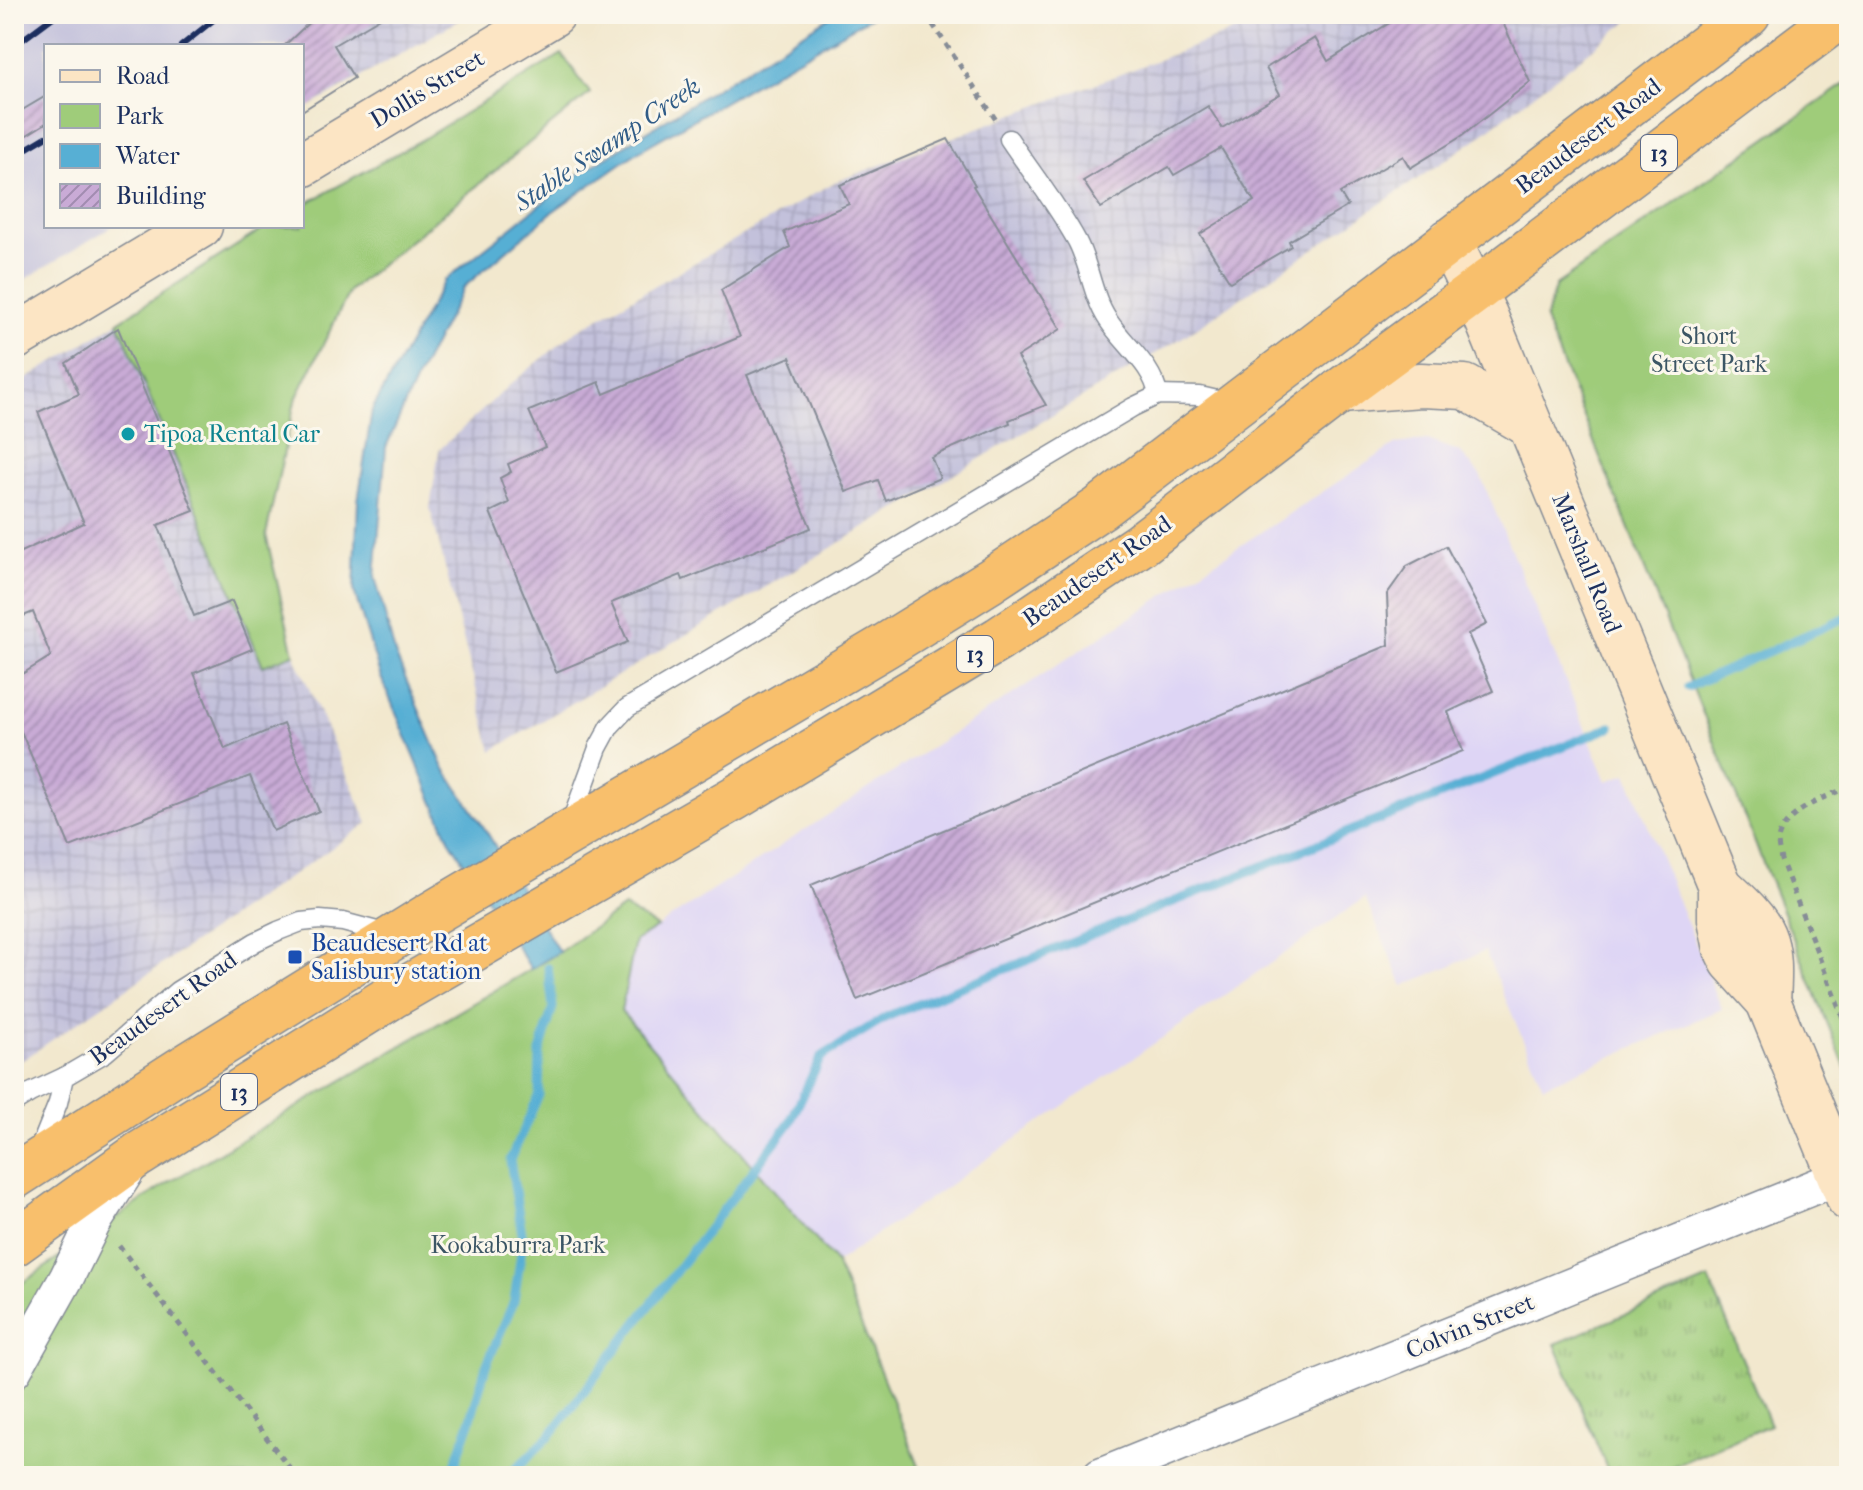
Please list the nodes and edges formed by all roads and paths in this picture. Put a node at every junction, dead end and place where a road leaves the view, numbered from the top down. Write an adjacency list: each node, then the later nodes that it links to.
1 (553, 14): 6 (street, Dollis Street)
2 (926, 14): 5 (path)
3 (1748, 14): 8 (highway, Beaudesert Road / 13)
4 (1843, 14): 9 (highway, Beaudesert Road / 13)
5 (1009, 139): 12 (lane)
6 (304, 164)
7 (197, 228): 10 (street)
8 (1449, 241): 9 (street, Marshall Road); 13 (highway, Beaudesert Road / 13)
9 (1474, 292): 11 (highway, Beaudesert Road / 13); 14 (street, Marshall Road)
10 (14, 338)
11 (1340, 391): 14 (street); 21 (highway, Beaudesert Road / 13)
12 (1158, 395): 13 (lane); 16 (lane)
13 (1237, 404): 16 (highway, Beaudesert Road / 13)
14 (1530, 425): 23 (street, Marshall Road)
15 (1849, 787): 18 (path)
16 (563, 838): 17 (highway, Beaudesert Road / 13)
17 (396, 936): 19 (lane, Beaudesert Road); 22 (highway, Beaudesert Road / 13)
18 (1849, 1033)
19 (64, 1077): 20 (lane); 22 (lane, Beaudesert Road)
20 (14, 1103)
21 (138, 1155): 24 (highway, Beaudesert Road / 13); 26 (street, Beaudesert Road)
22 (24, 1171)
23 (1844, 1188): 28 (street, Colvin Street)
24 (14, 1244)
25 (119, 1246): 27 (path)
26 (14, 1371)
27 (296, 1476)
28 (1100, 1476)

